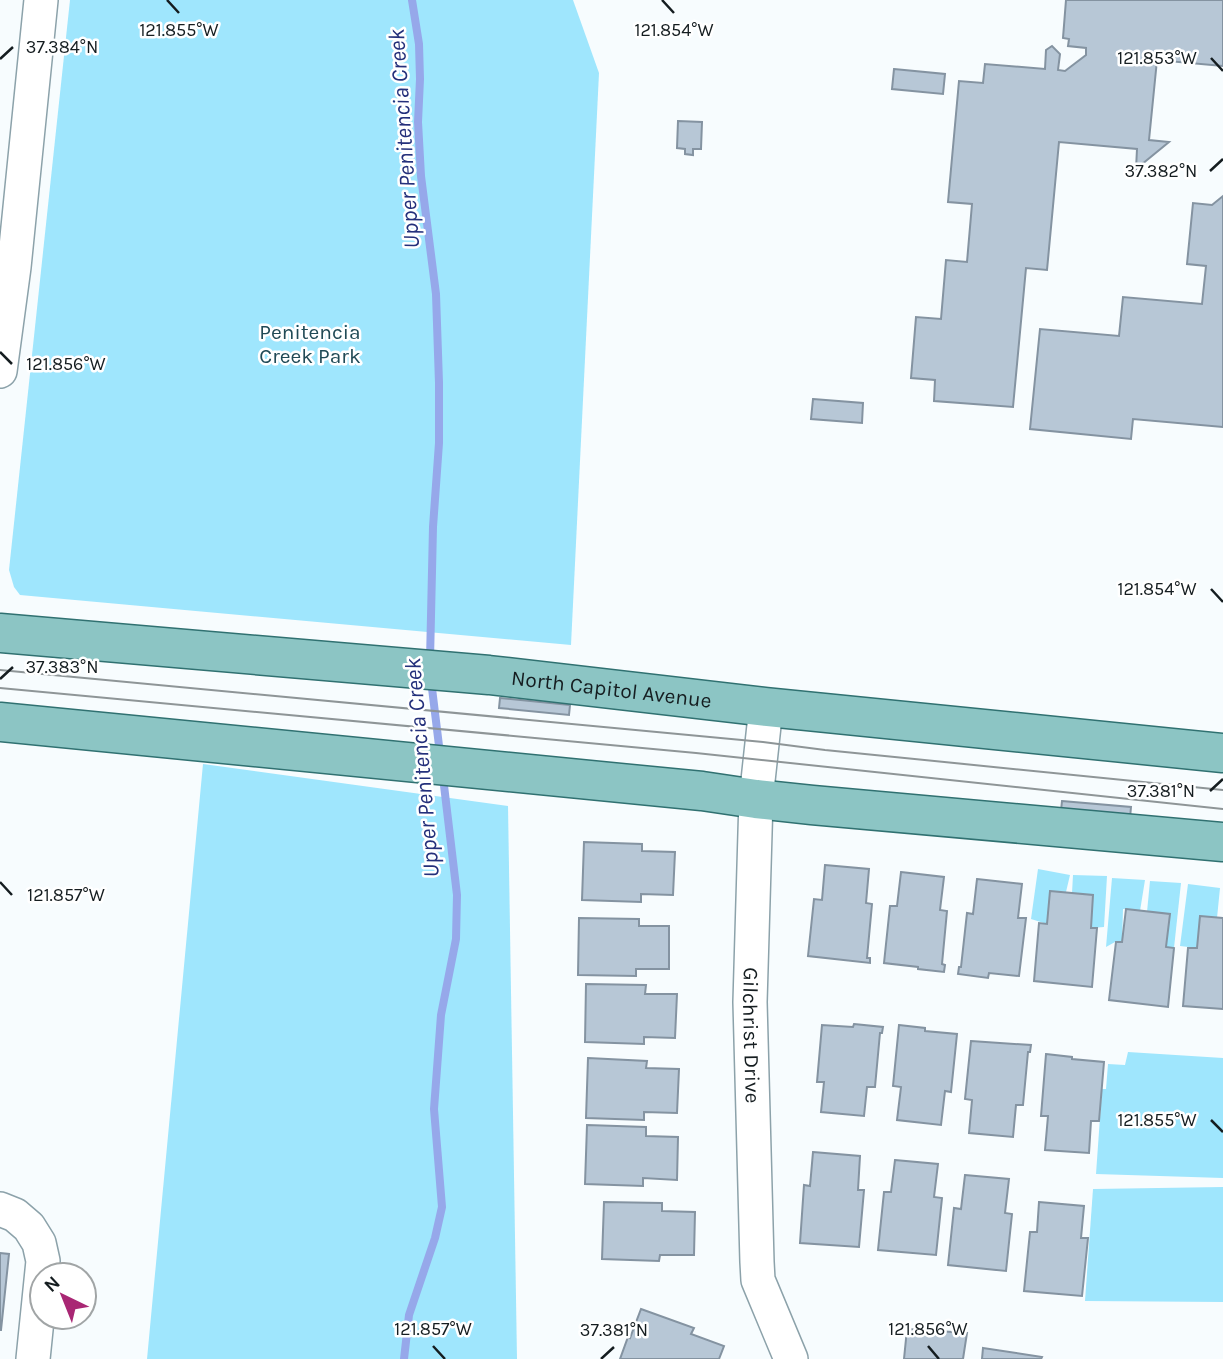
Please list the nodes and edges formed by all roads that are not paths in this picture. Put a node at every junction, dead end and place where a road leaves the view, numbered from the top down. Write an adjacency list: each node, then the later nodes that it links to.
1 (41, 0): 2 (street)
2 (8, 236): 3 (street)
3 (0, 371)
4 (0, 633): 5 (main road, North Capitol Avenue)
5 (766, 707): 7 (main road, North Capitol Avenue); 8 (street, Gilchrist Drive)
6 (0, 722): 8 (main road)
7 (1223, 753)
8 (756, 799): 9 (main road); 12 (street, Gilchrist Drive)
9 (1223, 842)
10 (0, 1209): 11 (street)
11 (33, 1359)
12 (791, 1359)

